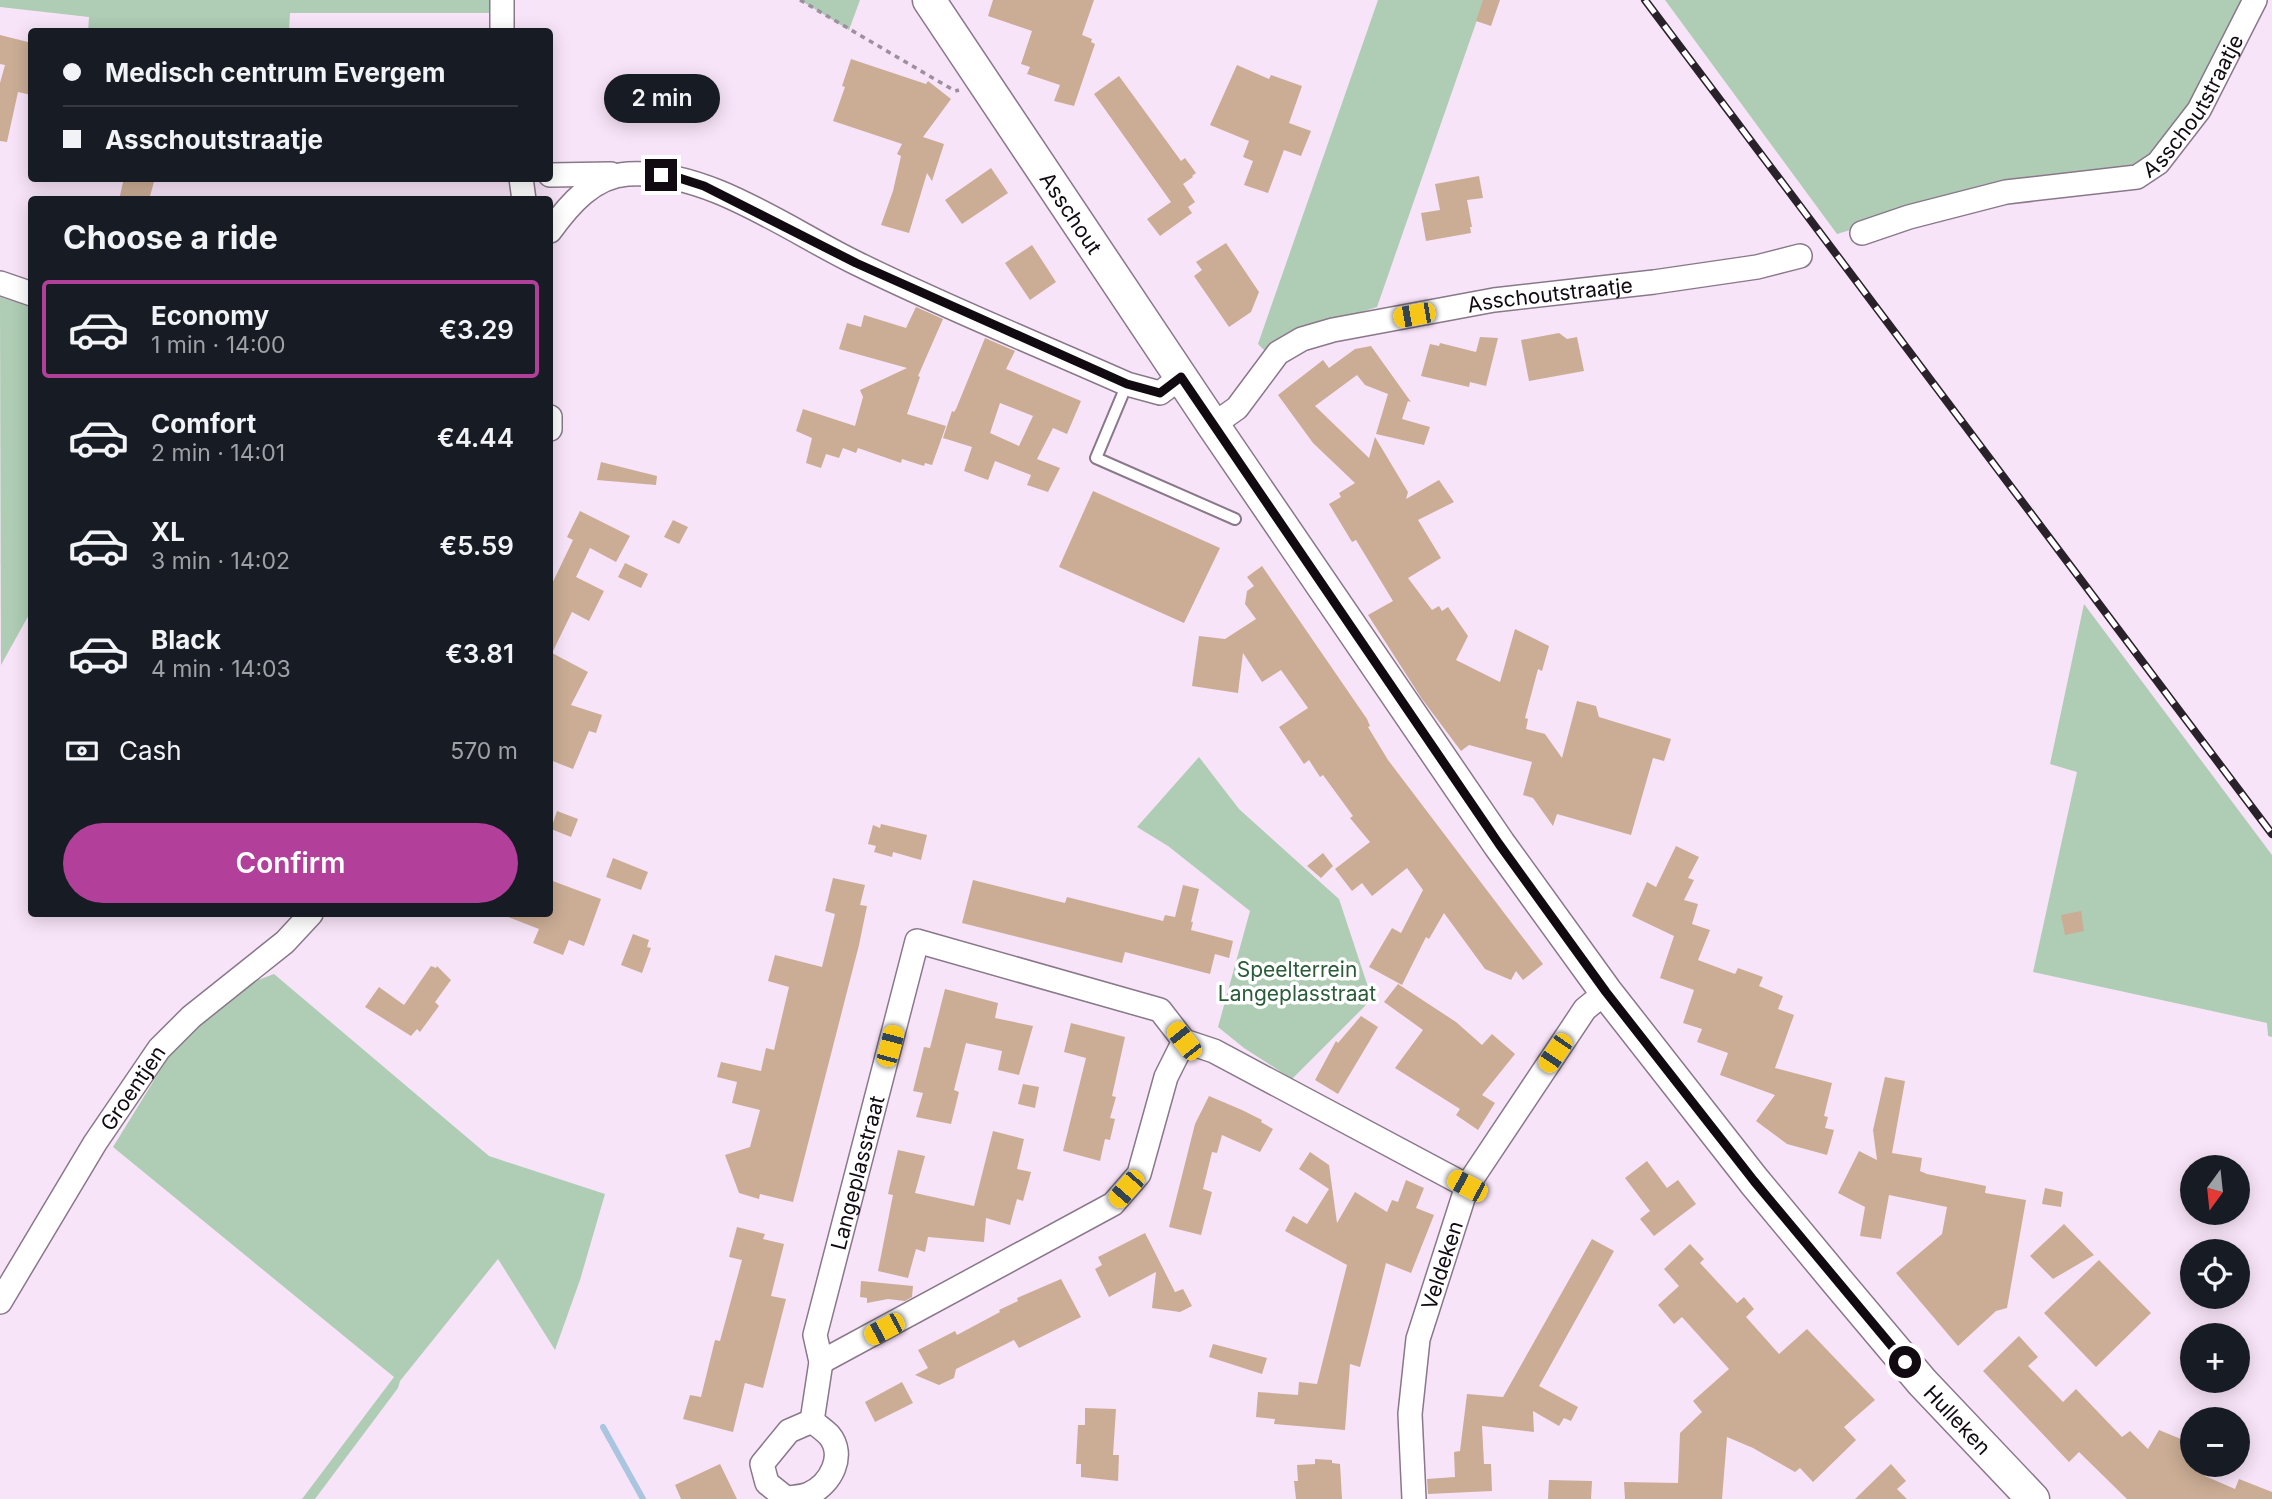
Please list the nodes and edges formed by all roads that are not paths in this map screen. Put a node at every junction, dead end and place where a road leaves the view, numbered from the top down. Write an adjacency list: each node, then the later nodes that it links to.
1 (502, 0): 4 (street)
2 (929, 0): 12 (main road, Asschout)
3 (2255, 0): 8 (street, Asschoutstraatje)
4 (502, 28)
5 (628, 174): 6 (street); 7 (street); 13 (street)
6 (553, 175)
7 (553, 227)
8 (1862, 233)
9 (1800, 257): 14 (street, Asschoutstraatje)
10 (0, 283): 11 (street)
11 (28, 293)
12 (1181, 377): 13 (street); 14 (main road, Asschout)
13 (1127, 384): 15 (lane)
14 (1213, 425): 17 (main road, Hulleken)
15 (1235, 519)
16 (309, 917): 20 (street, Groentjen)
17 (1606, 992): 19 (street, Veldeken); 25 (main road, Hulleken)
18 (1184, 1041): 19 (street); 21 (street); 21 (street, Langeplasstraat)
19 (1467, 1186): 24 (street, Veldeken)
20 (0, 1302)
21 (821, 1362): 22 (street, Langeplasstraat)
22 (812, 1421): 23 (street); 23 (street)
23 (787, 1498)
24 (1414, 1499)
25 (2033, 1499)

